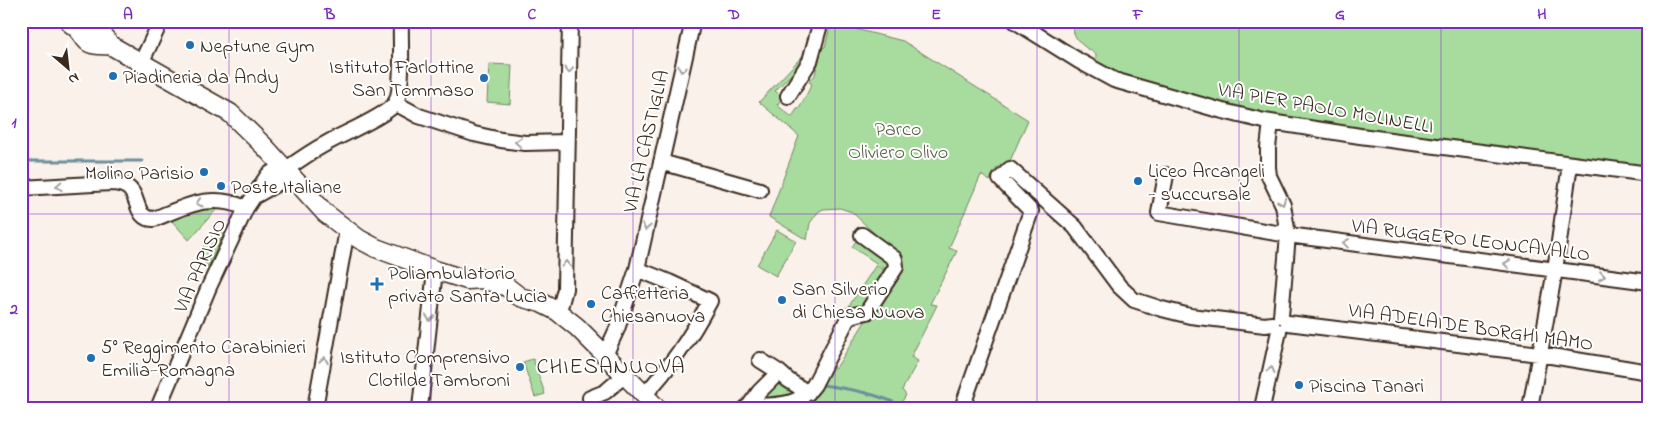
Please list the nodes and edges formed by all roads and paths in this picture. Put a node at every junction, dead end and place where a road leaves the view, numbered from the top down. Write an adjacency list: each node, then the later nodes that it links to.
1 (161, 21): 8 (street)
2 (401, 21): 10 (street)
3 (570, 21): 12 (street, one-way to 12)
4 (693, 21): 13 (street, VIA LA CASTIGLIA, one-way to 13)
5 (821, 21): 9 (street)
6 (1015, 21): 11 (street, VIA PIER PAOLO MOLINELLI)
7 (72, 24): 8 (main road)
8 (142, 63): 15 (main road)
9 (788, 96)
10 (395, 103): 12 (street, one-way to 10); 15 (street, VIA PARISIO)
11 (1271, 122): 14 (street, VIA PIER PAOLO MOLINELLI); 23 (street, one-way to 23)
12 (567, 142): 28 (street, one-way to 12)
13 (661, 162): 19 (street); 24 (street, VIA LA CASTIGLIA, one-way to 24)
14 (1570, 164): 16 (street, VIA PIER PAOLO MOLINELLI); 26 (street)
15 (285, 170): 20 (street, VIA PARISIO); 21 (main road)
16 (1649, 174)
17 (1166, 176): 23 (street, VIA RUGGERO LEONCAVALLO)
18 (21, 188): 20 (street, one-way to 18)
19 (760, 190)
20 (246, 208): 40 (street, VIA PARISIO)
21 (347, 230): 25 (main road); 41 (street, one-way to 21)
22 (862, 235): 36 (street)
23 (1288, 235): 26 (street, VIA RUGGERO LEONCAVALLO, one-way to 23); 29 (street)
24 (637, 269): 30 (street, VIA LA CASTIGLIA); 37 (street)
25 (435, 270): 28 (main road); 42 (street, one-way to 42)
26 (1555, 270): 27 (street, VIA RUGGERO LEONCAVALLO, one-way to 27); 31 (street)
27 (1649, 282)
28 (557, 312): 30 (main road)
29 (1280, 324): 31 (street, VIA ADELAIDE BORGHI MAMO); 44 (street, VIA ADELAIDE BORGHI MAMO); 45 (street, one-way to 29)
30 (605, 354): 35 (main road)
31 (1539, 354): 34 (street, VIA ADELAIDE BORGHI MAMO); 46 (street)
32 (760, 360): 33 (street)
33 (779, 372): 36 (street); 39 (street)
34 (1649, 372)
35 (625, 375): 37 (main road); 38 (street)
36 (808, 393): 39 (street)
37 (644, 395): 43 (main road)
38 (591, 403)
39 (748, 407)
40 (158, 408)
41 (315, 408)
42 (420, 408)
43 (657, 408)
44 (962, 408)
45 (1262, 408)
46 (1530, 408)

